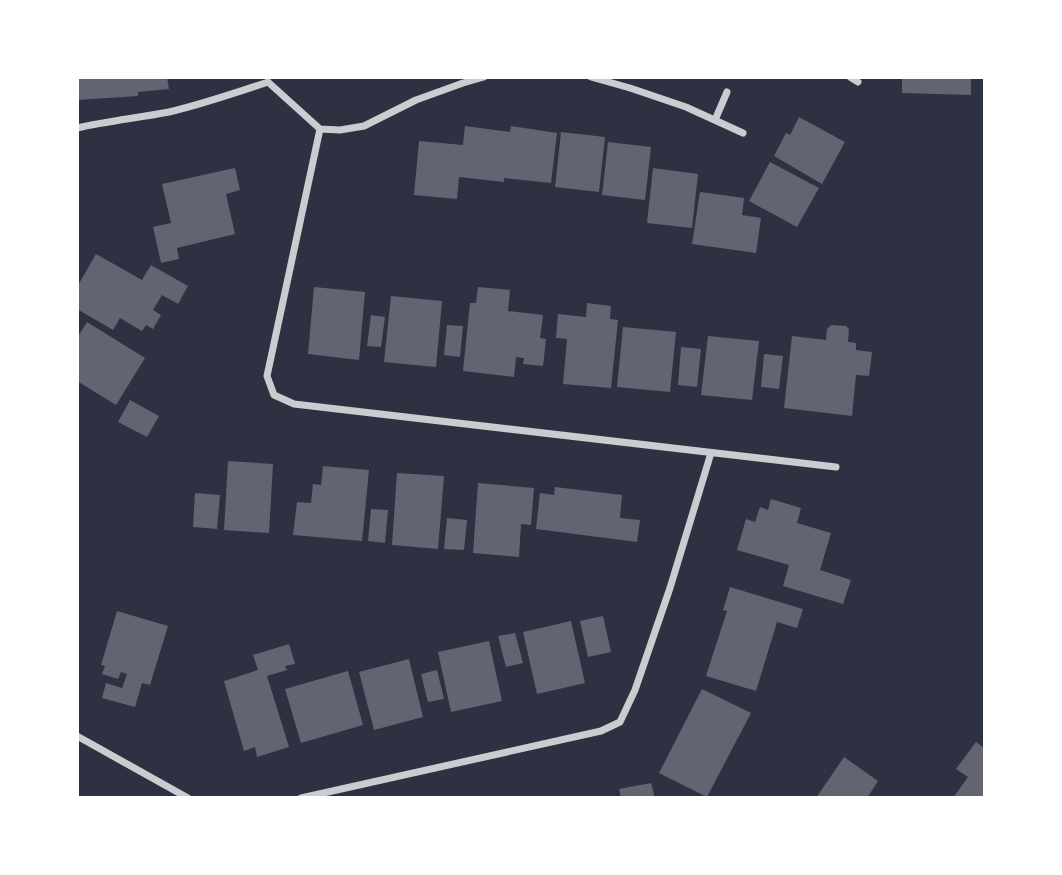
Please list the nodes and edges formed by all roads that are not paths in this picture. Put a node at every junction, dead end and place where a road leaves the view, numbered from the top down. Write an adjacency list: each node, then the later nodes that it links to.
1 (484, 77): 9 (street)
2 (592, 77): 7 (street)
3 (850, 77): 5 (street)
4 (270, 79): 8 (street); 9 (street)
5 (858, 82)
6 (727, 92): 7 (street)
7 (715, 120): 10 (street)
8 (77, 128)
9 (320, 129): 11 (street)
10 (743, 133)
11 (711, 453): 12 (street); 15 (street)
12 (836, 467)
13 (77, 736): 14 (street)
14 (188, 798)
15 (301, 798)

